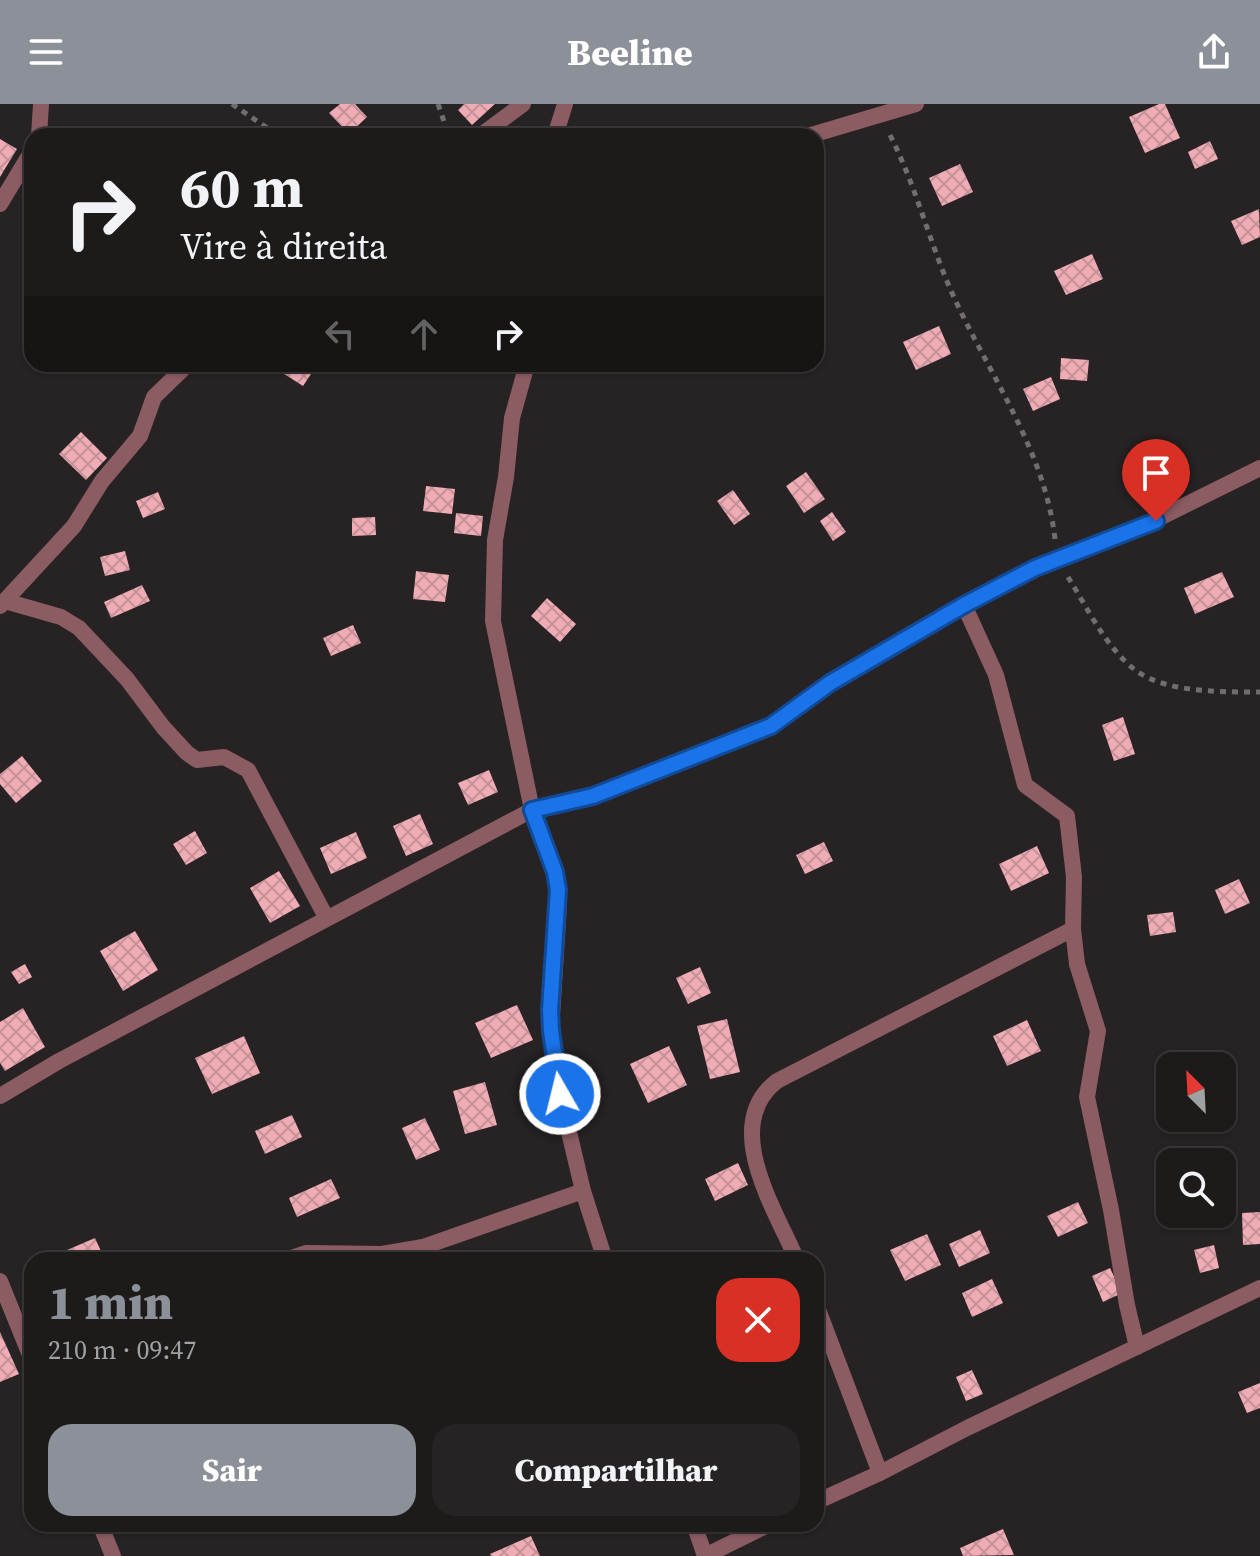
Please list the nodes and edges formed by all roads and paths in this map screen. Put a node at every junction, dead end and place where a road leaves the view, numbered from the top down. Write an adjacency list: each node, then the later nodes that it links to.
1 (41, 104): 8 (street)
2 (232, 104): 9 (path)
3 (438, 104): 10 (path)
4 (523, 104): 11 (street)
5 (565, 104): 12 (street)
6 (916, 104): 7 (street)
7 (879, 113): 13 (street); 19 (path)
8 (40, 128)
9 (267, 128)
10 (446, 128)
11 (491, 128)
12 (558, 128)
13 (824, 131)
14 (24, 164): 15 (street)
15 (0, 204)
16 (180, 372): 20 (street)
17 (525, 372): 23 (street)
18 (1260, 468): 19 (street)
19 (1057, 559): 21 (street); 22 (path)
20 (2, 604): 24 (street)
21 (964, 605): 23 (street); 25 (street)
22 (1260, 692)
23 (532, 810): 24 (street); 27 (street)
24 (326, 917): 26 (street)
25 (1073, 929): 30 (street); 35 (street)
26 (0, 1096)
27 (583, 1191): 28 (street); 29 (street)
28 (394, 1252)
29 (602, 1252)
30 (794, 1252)
31 (0, 1281): 34 (street)
32 (1260, 1288): 35 (street)
33 (824, 1325): 36 (street)
34 (24, 1340)
35 (1137, 1347): 36 (street)
36 (880, 1473): 37 (street)
37 (824, 1498)
38 (103, 1532): 41 (street)
39 (697, 1532): 42 (street)
40 (754, 1532): 42 (street)
41 (113, 1556)
42 (705, 1556)

